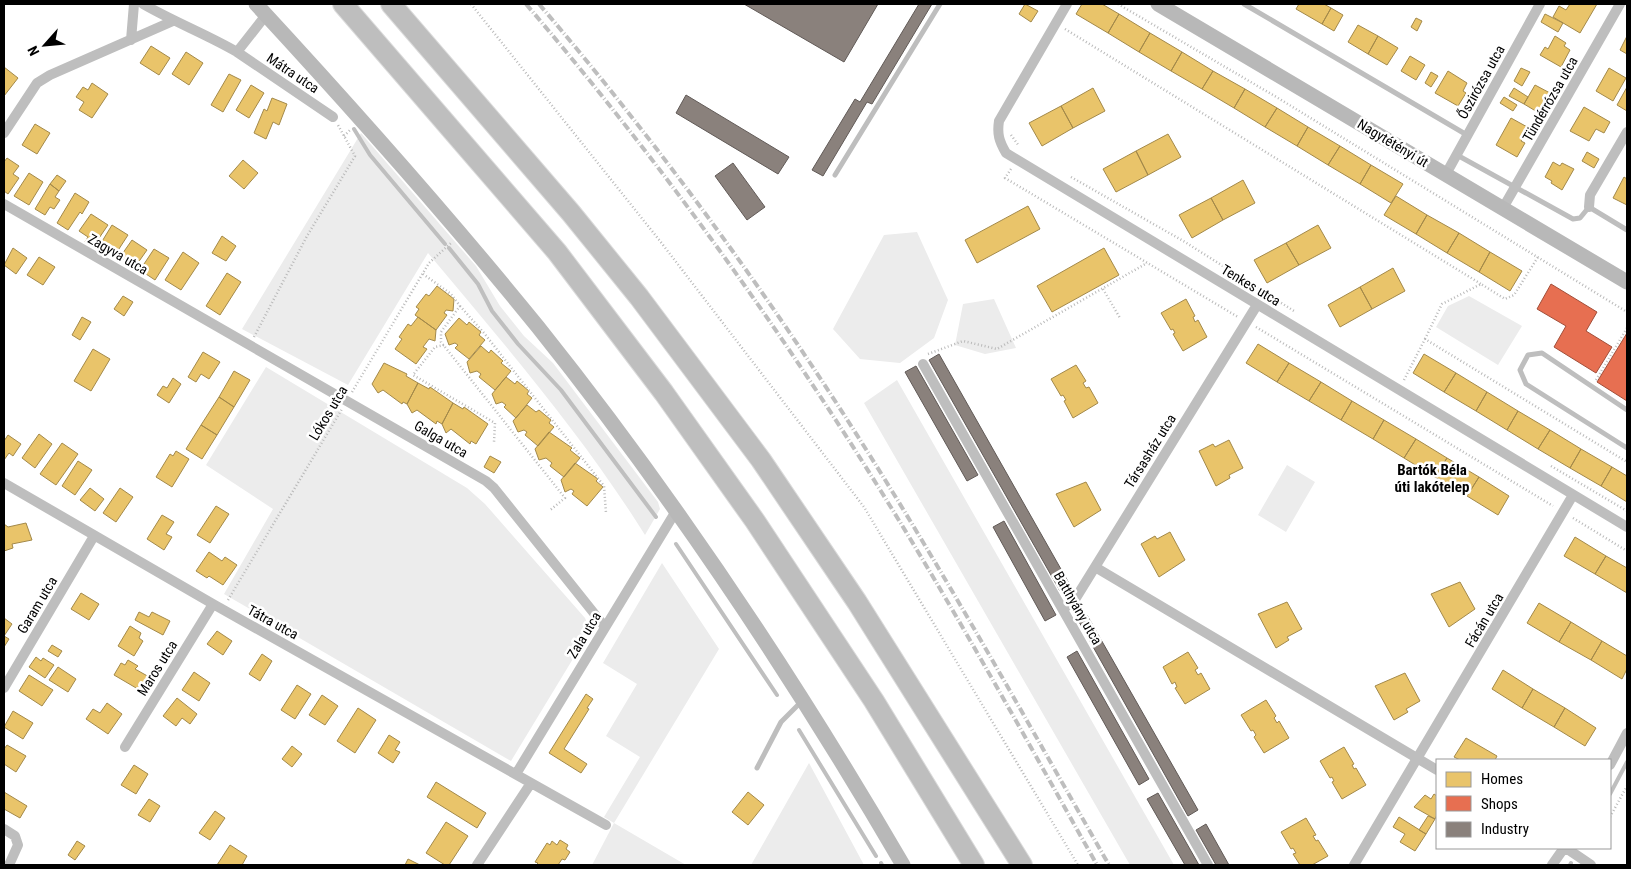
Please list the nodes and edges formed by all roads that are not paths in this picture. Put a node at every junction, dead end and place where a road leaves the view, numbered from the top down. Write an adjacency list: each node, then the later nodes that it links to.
1 (134, 4): 13 (street)
2 (143, 4): 12 (street, Mátra utca)
3 (343, 4): 59 (highway)
4 (391, 4): 60 (highway)
5 (940, 4): 21 (lane)
6 (1067, 4): 28 (street, Tenkes utca)
7 (1158, 4): 20 (street, Nagytétényi út)
8 (1244, 4): 18 (lane)
9 (1540, 4): 18 (street, Őszirózsa utca)
10 (1620, 4): 22 (street, Tündérrózsa utca)
11 (261, 9): 14 (street); 35 (street)
12 (173, 21): 13 (street); 14 (street, Mátra utca)
13 (131, 40): 17 (street)
14 (237, 52): 15 (street, Mátra utca)
15 (333, 117)
16 (1627, 132): 24 (street)
17 (4, 133)
18 (1467, 135): 19 (street, Őszirózsa utca)
19 (1456, 155): 20 (street, Őszirózsa utca); 22 (lane)
20 (1446, 174): 25 (street, Nagytétényi út)
21 (835, 175)
22 (1515, 188): 24 (lane); 25 (street, Tündérrózsa utca)
23 (4, 204): 29 (street, Zagyva utca)
24 (1589, 207): 26 (lane)
25 (1503, 208): 27 (street, Nagytétényi út)
26 (1627, 230)
27 (1627, 282)
28 (1257, 305): 34 (street, Tenkes utca); 38 (street, Társasház utca)
29 (219, 327): 41 (street, Galga utca)
30 (922, 364): 40 (street, Batthyány utca)
31 (1627, 410): 32 (lane)
32 (1627, 448)
33 (4, 483): 37 (street, Tátra utca)
34 (1573, 495): 36 (street, Tenkes utca); 46 (street, Fácán utca)
35 (676, 511): 41 (street, Zala utca); 43 (street)
36 (1627, 527)
37 (94, 536): 39 (street, Tátra utca); 42 (street, Garam utca)
38 (1095, 567): 40 (street, Társasház utca); 46 (street)
39 (217, 607): 45 (street, Maros utca); 50 (street, Tátra utca)
40 (1062, 609): 61 (street, Batthyány utca)
41 (605, 627): 50 (street, Zala utca)
42 (4, 688)
43 (802, 700): 48 (lane); 58 (street)
44 (1627, 733): 47 (street)
45 (125, 747)
46 (1418, 759): 49 (street); 62 (street)
47 (1611, 763)
48 (757, 768)
49 (1436, 769)
50 (516, 774): 51 (street, Tátra utca)
51 (531, 783): 52 (street); 57 (street)
52 (606, 825)
53 (4, 830): 56 (street)
54 (1564, 849): 63 (street)
55 (1567, 849): 64 (street)
56 (9, 865)
57 (477, 865)
58 (903, 865)
59 (974, 865)
60 (1022, 865)
61 (1208, 865)
62 (1354, 865)
63 (1552, 865)
64 (1591, 865)

